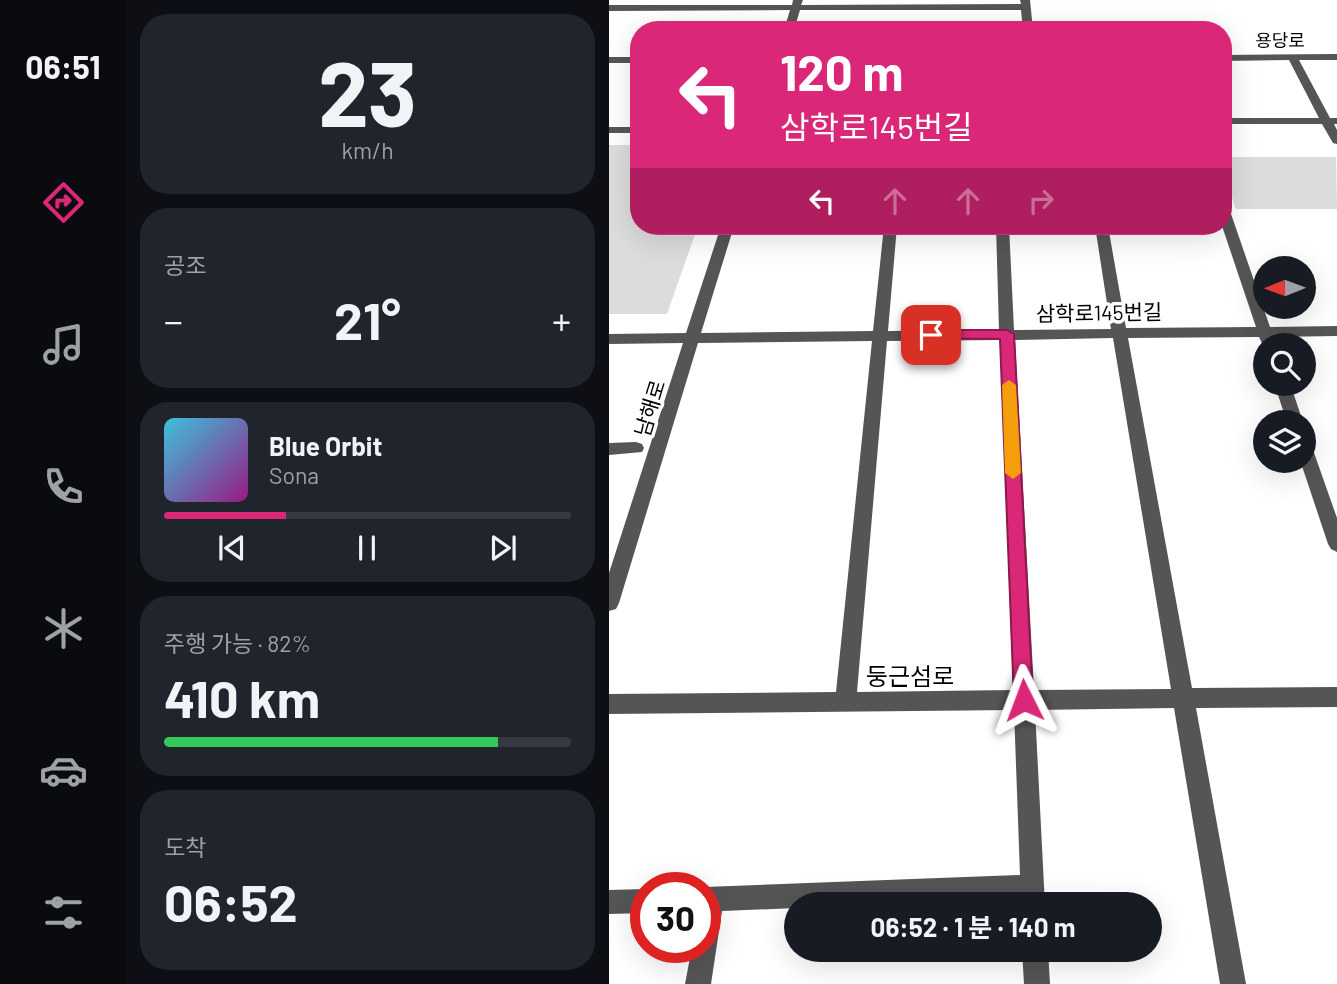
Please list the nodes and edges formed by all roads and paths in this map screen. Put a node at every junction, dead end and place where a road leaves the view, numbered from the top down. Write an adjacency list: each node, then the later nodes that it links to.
1 (797, 3): 2 (street); 3 (street); 5 (street)
2 (1025, 3): 6 (street)
3 (687, 4): 4 (street)
4 (609, 8)
5 (792, 21)
6 (1027, 21)
7 (1292, 57): 8 (street, 용당로); 9 (street, 용당로); 13 (street)
8 (1337, 57)
9 (1232, 58)
10 (609, 60): 11 (street)
11 (630, 60)
12 (1232, 121): 13 (street)
13 (1332, 121): 16 (street)
14 (609, 130): 15 (street)
15 (630, 130)
16 (1337, 141)
17 (724, 235): 28 (street, 남해로)
18 (889, 235): 27 (street)
19 (1002, 235): 26 (street)
20 (1103, 235): 23 (street)
21 (1232, 235): 24 (street)
22 (1337, 331): 25 (street, 삼학로145번길)
23 (1120, 333): 26 (street, 삼학로145번길); 29 (street, 삼학로145번길); 38 (street)
24 (1264, 333)
25 (1316, 333)
26 (1007, 334): 27 (street, 삼학로145번길); 39 (street)
27 (880, 336): 28 (street, 삼학로145번길); 40 (street)
28 (693, 337): 30 (street, 삼학로145번길); 35 (street, 남해로)
29 (1253, 338)
30 (609, 339)
31 (636, 448): 32 (street)
32 (609, 449)
33 (1313, 473): 34 (street)
34 (1337, 544)
35 (617, 557): 36 (street, 남해로)
36 (609, 603)
37 (1337, 697): 38 (street, 둥근섬로)
38 (1183, 698): 39 (street, 둥근섬로); 51 (street)
39 (1024, 700): 40 (street, 둥근섬로); 42 (street)
40 (846, 701): 41 (street, 둥근섬로)
41 (609, 704)
42 (1033, 892)
43 (784, 898): 44 (street)
44 (721, 899)
45 (630, 901): 46 (street)
46 (609, 902)
47 (1036, 962): 50 (street)
48 (701, 963): 49 (street)
49 (698, 984)
50 (1037, 984)
51 (1233, 984)

